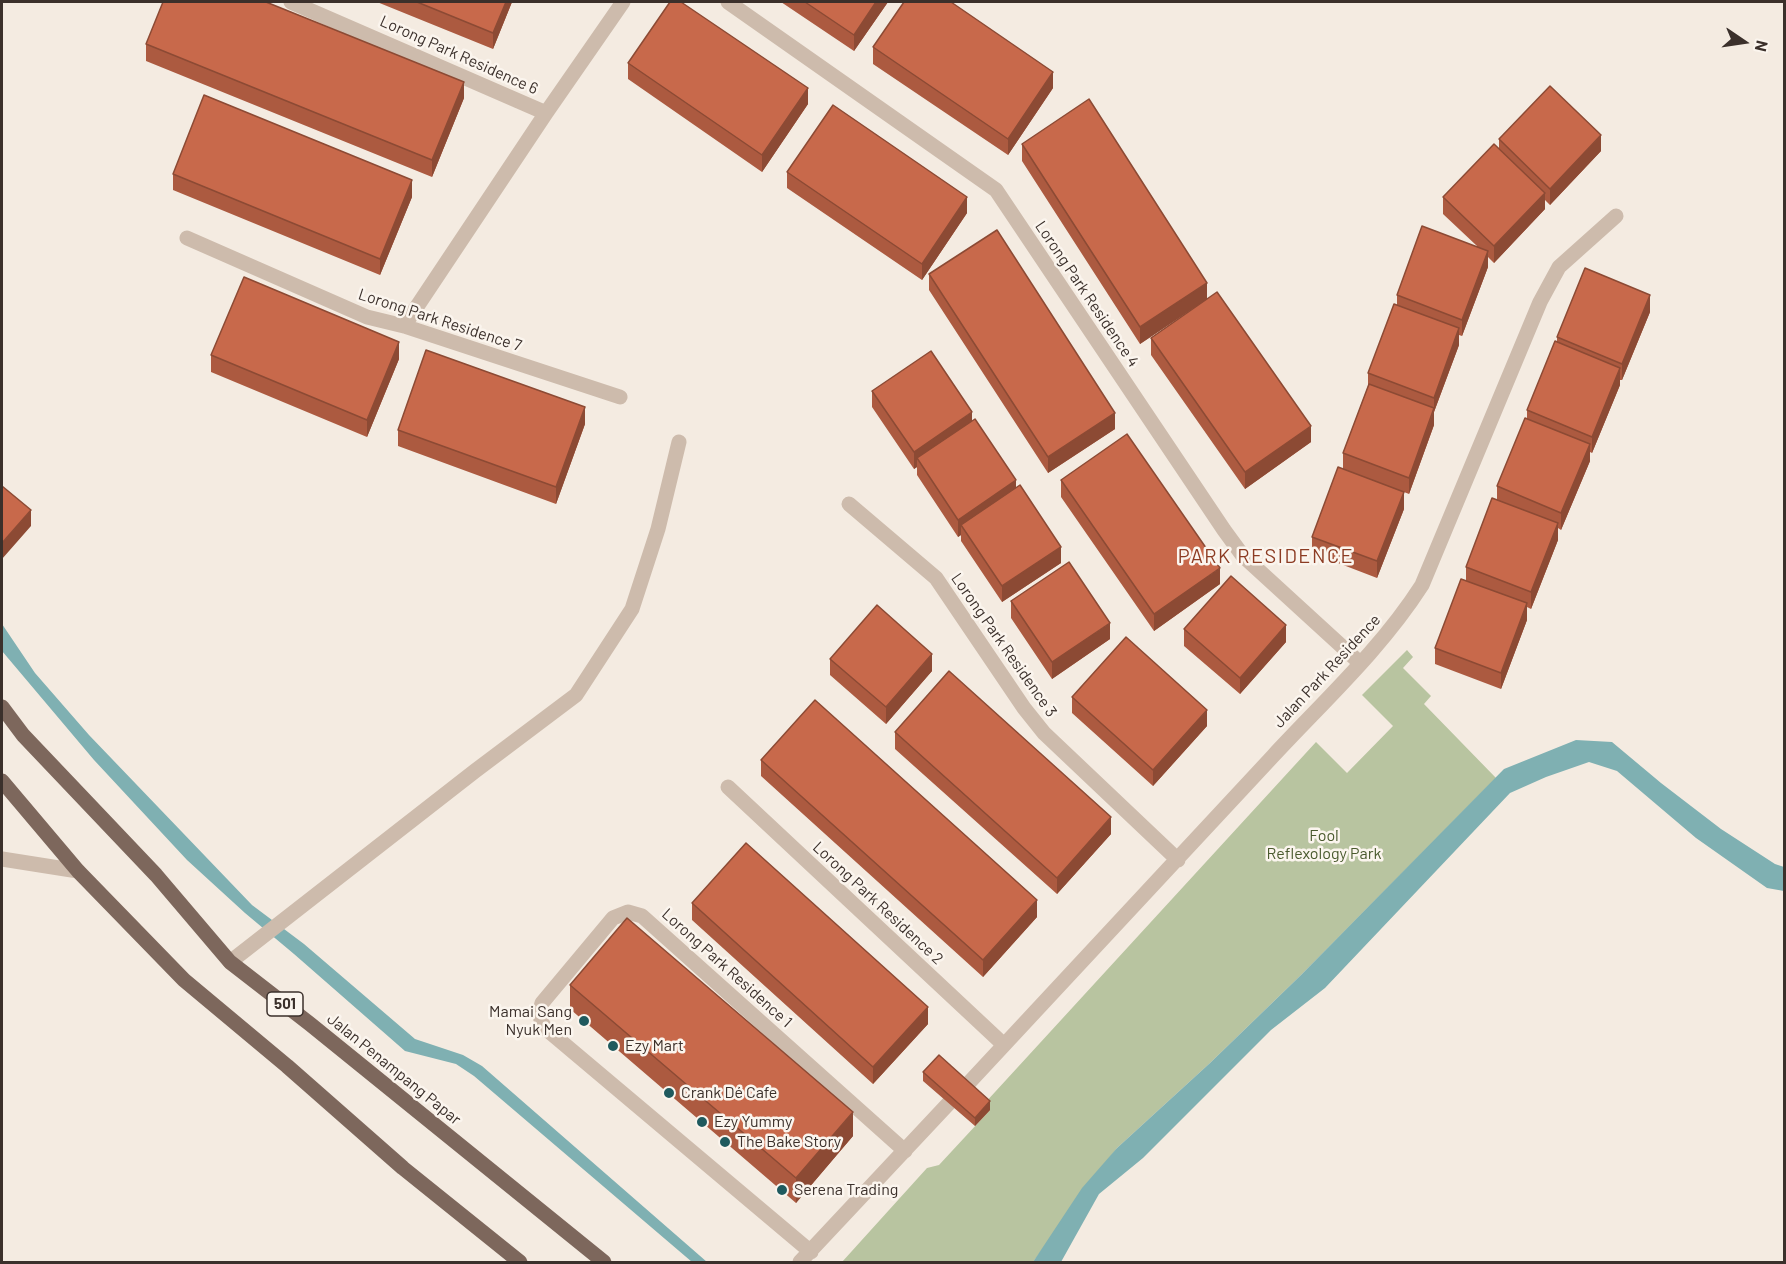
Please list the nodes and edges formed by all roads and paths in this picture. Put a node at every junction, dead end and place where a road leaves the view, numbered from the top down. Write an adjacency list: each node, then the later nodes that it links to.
1 (291, 2): 4 (street, Lorong Park Residence 6)
2 (623, 2): 4 (street)
3 (728, 2): 11 (street, Lorong Park Residence 4)
4 (546, 113): 7 (street)
5 (1616, 216): 11 (street, Jalan Park Residence)
6 (187, 238): 7 (street, Lorong Park Residence 7)
7 (404, 326): 8 (street, Lorong Park Residence 7)
8 (620, 397)
9 (679, 442): 18 (street)
10 (849, 504): 16 (street, Lorong Park Residence 3)
11 (1360, 663): 16 (street, Jalan Park Residence)
12 (2, 707): 18 (main road, Jalan Penampang Papar / 501)
13 (2, 781): 17 (main road)
14 (728, 787): 19 (street, Lorong Park Residence 2)
15 (2, 859): 17 (street)
16 (1178, 860): 19 (street, Jalan Park Residence)
17 (78, 870): 24 (main road)
18 (230, 962): 25 (main road, Jalan Penampang Papar / 501)
19 (1004, 1045): 20 (street, Jalan Park Residence)
20 (965, 1086)
21 (949, 1103): 22 (street)
22 (904, 1151): 23 (street); 23 (street, Lorong Park Residence 1)
23 (806, 1257)
24 (520, 1263)
25 (604, 1263)

